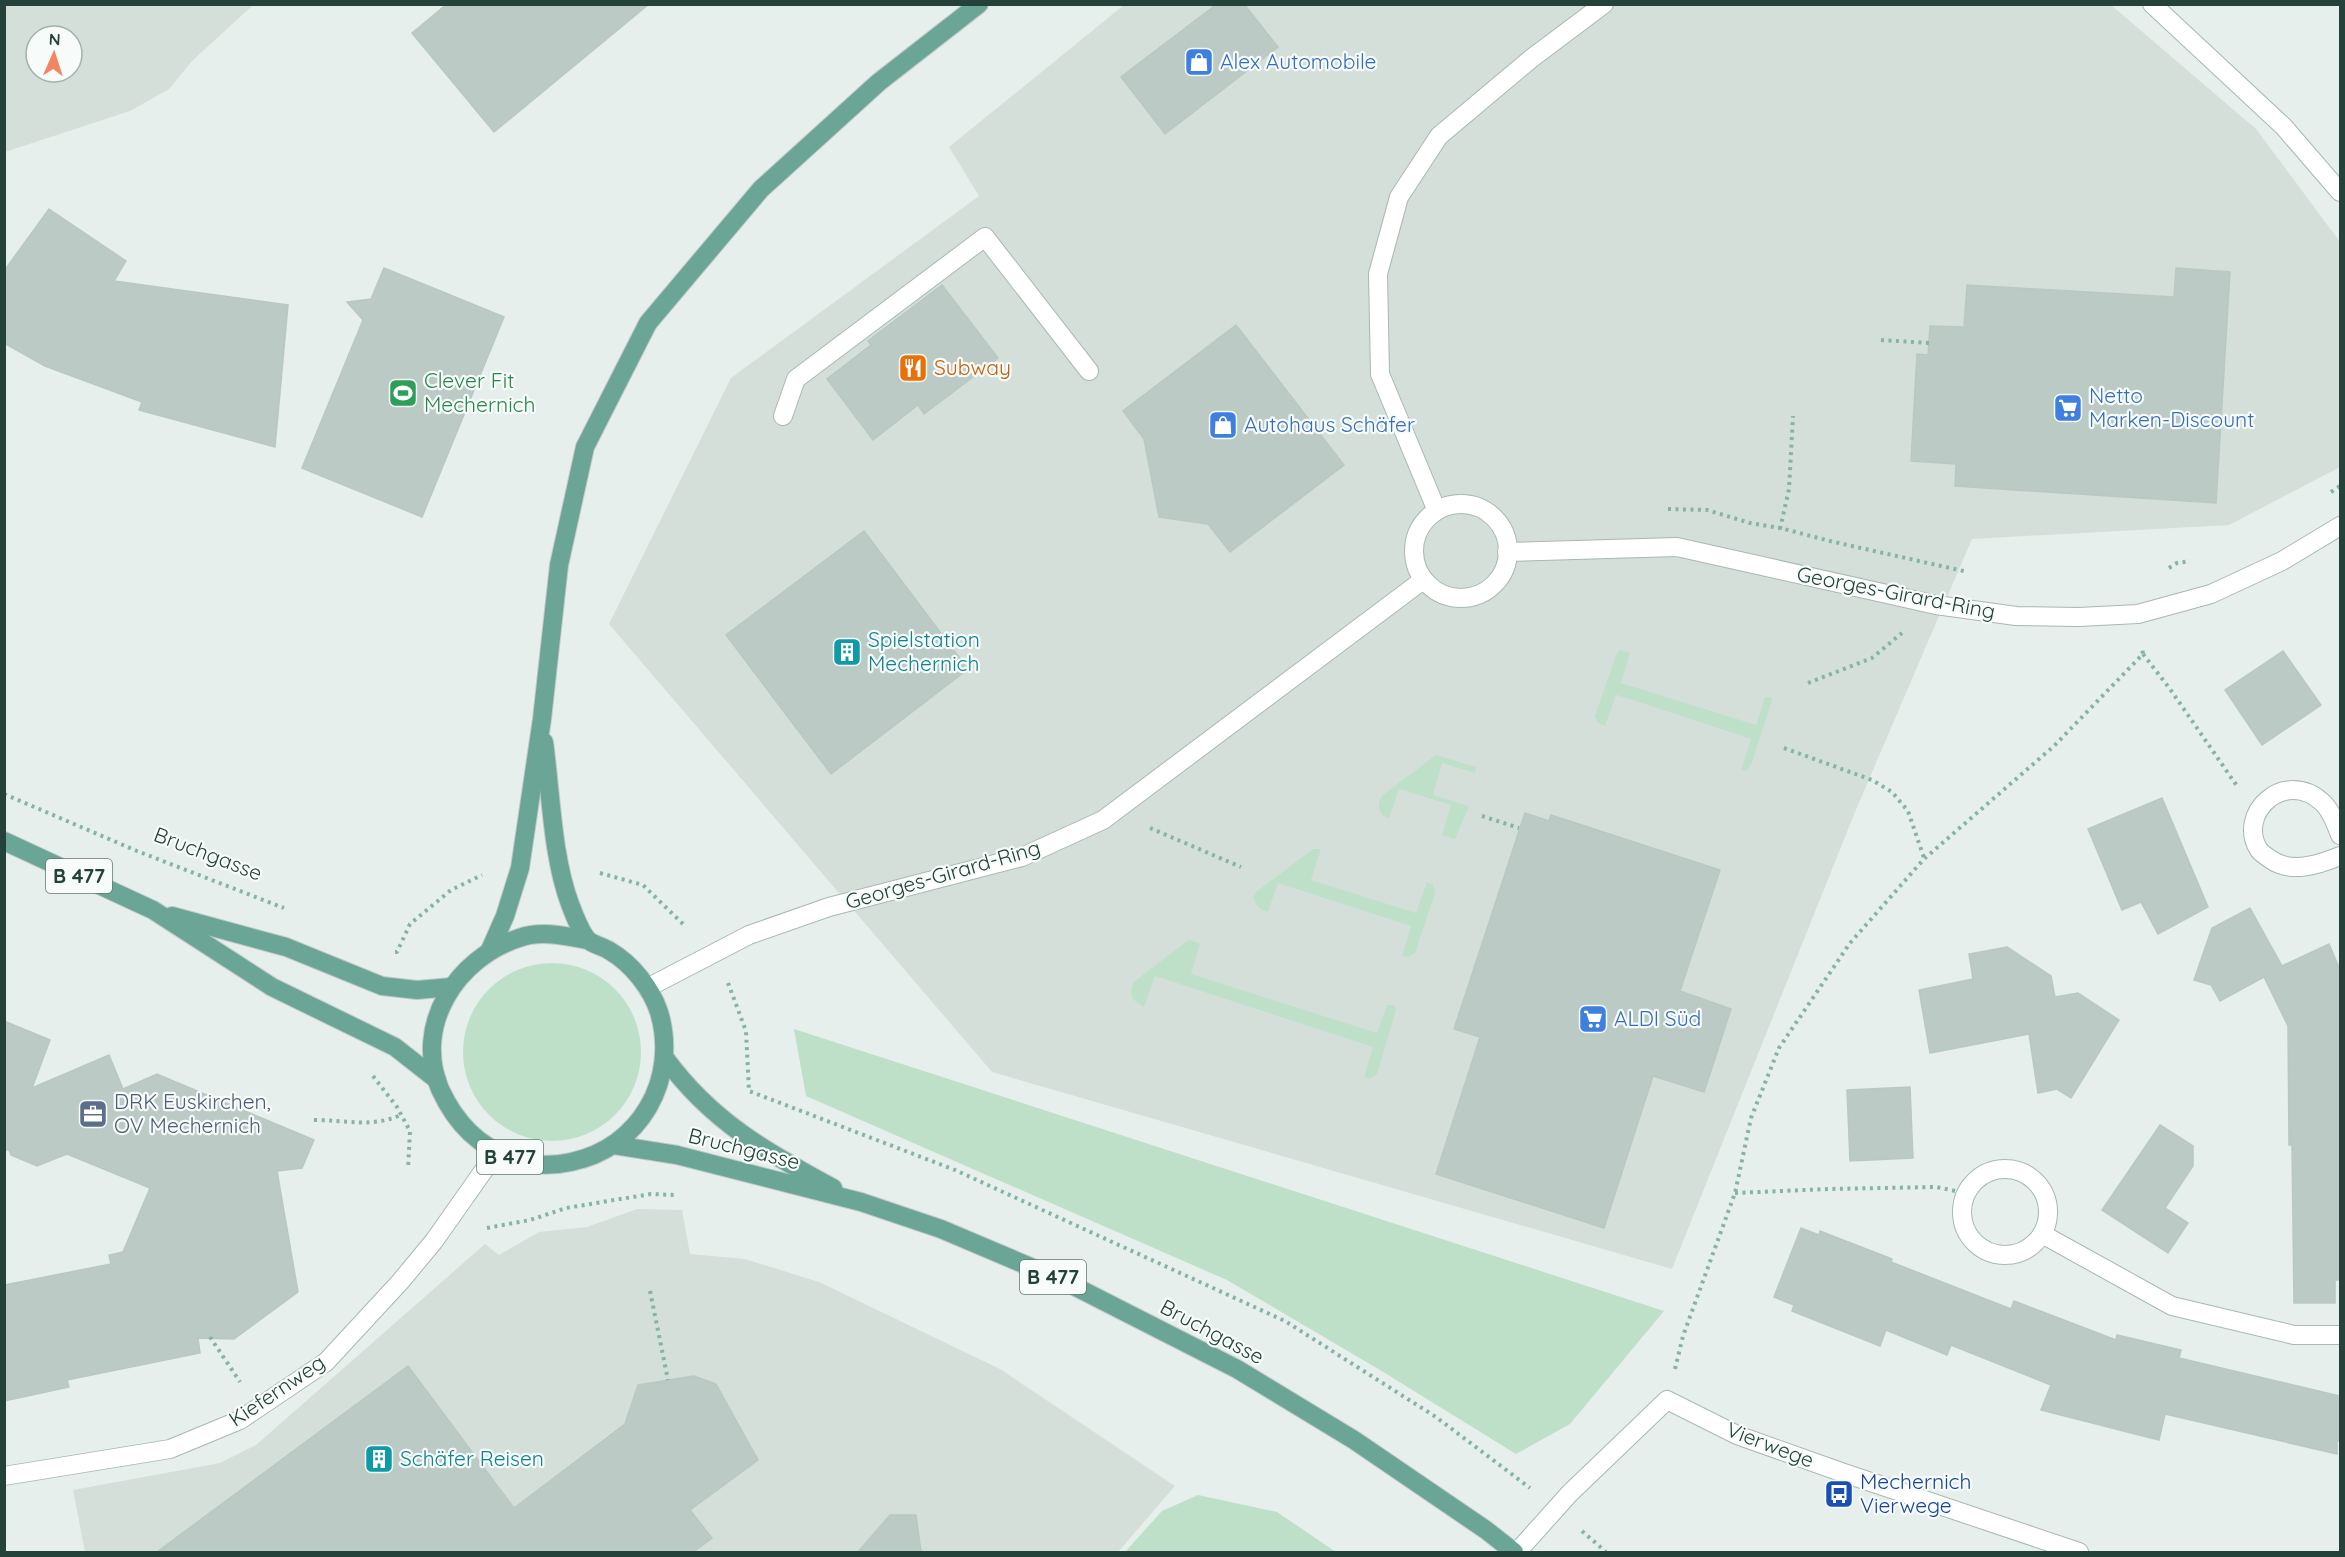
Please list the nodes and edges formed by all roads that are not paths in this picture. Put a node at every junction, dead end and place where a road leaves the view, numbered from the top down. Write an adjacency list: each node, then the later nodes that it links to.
1 (979, 4): 11 (main road)
2 (1604, 4): 7 (street)
3 (2152, 4): 4 (street)
4 (2340, 192)
5 (1089, 371): 6 (street)
6 (783, 416)
7 (1437, 511): 9 (street); 10 (street)
8 (2340, 526): 9 (street, Georges-Girard-Ring)
9 (1507, 552): 10 (street)
10 (1423, 580): 19 (street, Georges-Girard-Ring)
11 (542, 719): 16 (main road); 17 (main road)
12 (2340, 835): 14 (street)
13 (4, 841): 15 (main road, B 477)
14 (2340, 856)
15 (153, 910): 18 (main road, B 477); 21 (main road, B 477)
16 (588, 940): 17 (main road, B 477); 19 (main road, B 477)
17 (489, 950): 18 (main road, B 477)
18 (450, 987): 21 (main road, B 477)
19 (647, 988): 20 (main road, B 477)
20 (665, 1058): 22 (main road, B 477); 24 (main road, Bruchgasse / B 477)
21 (437, 1080): 23 (main road, B 477)
22 (614, 1145): 23 (main road, B 477); 24 (main road, Bruchgasse / B 477)
23 (496, 1153): 27 (street, Kiefernweg)
24 (861, 1202): 28 (main road, Bruchgasse / B 477)
25 (2042, 1234): 25 (street); 26 (street)
26 (2340, 1335)
27 (4, 1476)
28 (1515, 1552): 29 (street, Vierwege)
29 (2079, 1552)

